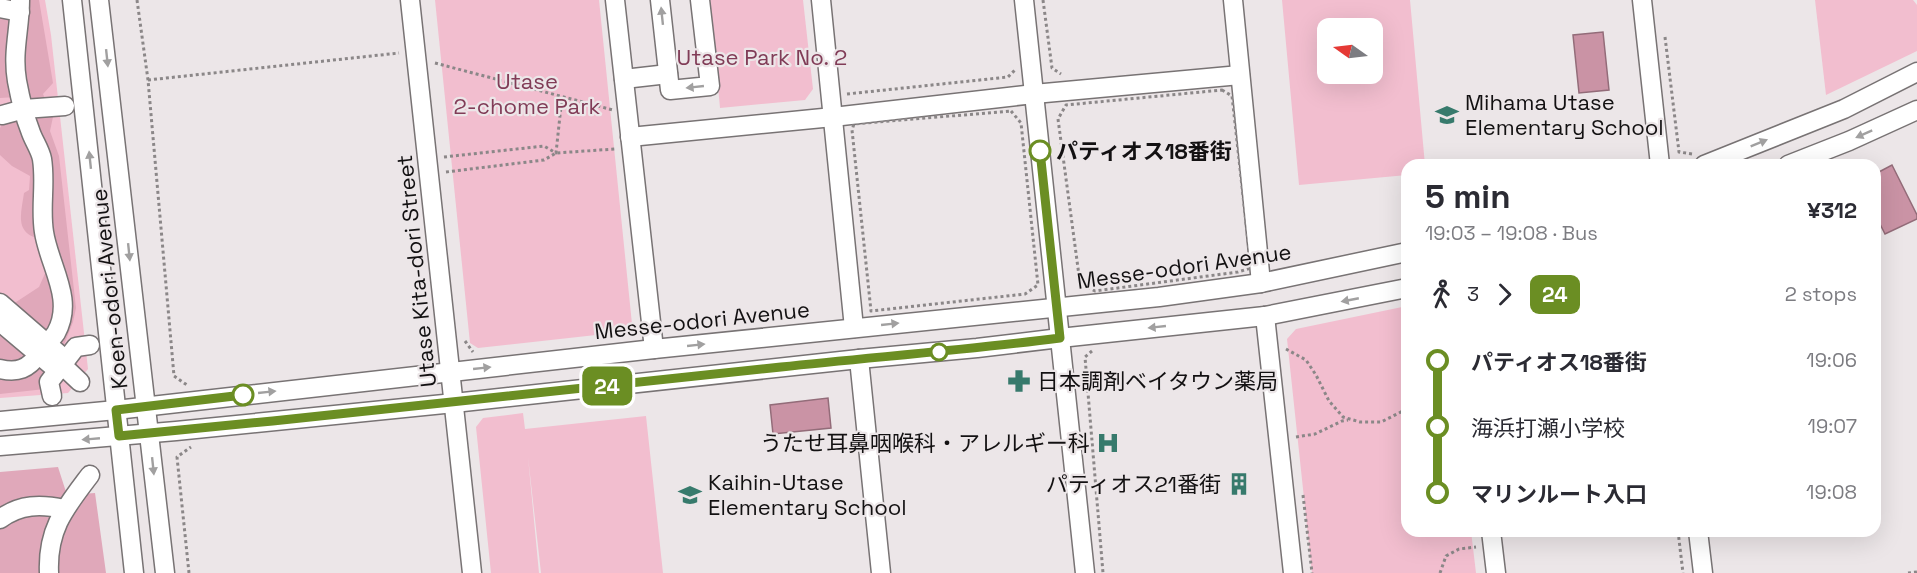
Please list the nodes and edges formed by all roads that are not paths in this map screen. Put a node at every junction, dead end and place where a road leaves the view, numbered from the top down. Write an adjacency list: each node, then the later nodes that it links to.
1 (72, 0): 47 (street, Koen-odori Avenue, one-way to 1)
2 (99, 0): 46 (street, Koen-odori Avenue, one-way to 46)
3 (410, 0): 42 (street, Utase Kita-dori Street)
4 (615, 0): 16 (street)
5 (660, 0): 15 (street, one-way to 5)
6 (700, 0): 15 (street, one-way to 15)
7 (821, 0): 22 (street)
8 (1024, 0): 17 (street)
9 (1233, 0): 14 (street)
10 (1642, 0): 24 (street)
11 (20, 6): 12 (street); 19 (street)
12 (0, 8)
13 (1917, 72): 25 (street, one-way to 13)
14 (1240, 75): 17 (street); 28 (street)
15 (668, 78): 16 (street)
16 (624, 83): 23 (street)
17 (1034, 94): 22 (street); 31 (street)
18 (65, 106): 19 (street)
19 (24, 109): 21 (street); 38 (street)
20 (1917, 110): 26 (street, one-way to 26)
21 (2, 115)
22 (833, 117): 23 (street); 34 (street)
23 (625, 143): 37 (street)
24 (1659, 159)
25 (1698, 159)
26 (1803, 159)
27 (1401, 253): 28 (street, Messe-odori Avenue)
28 (1261, 283): 31 (street, Messe-odori Avenue)
29 (1401, 289): 32 (street, one-way to 32)
30 (0, 303): 38 (street)
31 (1057, 307): 34 (street, Messe-odori Avenue, one-way to 31); 35 (street)
32 (1265, 316): 35 (street, one-way to 35); 63 (street)
33 (0, 322): 38 (street)
34 (854, 328): 37 (street, Messe-odori Avenue, one-way to 34)
35 (1060, 338): 39 (street); 62 (street)
36 (90, 345): 40 (street)
37 (654, 349): 42 (street, Messe-odori Avenue, one-way to 37)
38 (43, 350): 40 (street); 41 (street)
39 (858, 359): 45 (street); 61 (street)
40 (62, 365): 43 (street); 44 (street)
41 (0, 369)
42 (451, 372): 45 (street, Utase Kita-dori Street); 46 (street, Messe-odori Avenue, one-way to 42)
43 (80, 382)
44 (52, 396)
45 (454, 403): 49 (street); 60 (street, Utase Kita-dori Street)
46 (146, 406): 47 (street, Messe-odori Avenue); 49 (street, Koen-odori Avenue)
47 (116, 410): 48 (street, Messe-odori Avenue); 50 (street, Koen-odori Avenue)
48 (0, 421)
49 (150, 434): 50 (street); 59 (street, Koen-odori Avenue, one-way to 59)
50 (119, 436): 51 (street, one-way to 51); 58 (street, Koen-odori Avenue)
51 (0, 446)
52 (90, 475): 53 (street)
53 (64, 509): 54 (street); 57 (street)
54 (0, 519)
55 (1492, 537): 64 (street)
56 (1699, 537): 65 (street)
57 (49, 573)
58 (134, 573)
59 (165, 573)
60 (472, 573)
61 (881, 573)
62 (1085, 573)
63 (1293, 573)
64 (1496, 573)
65 (1703, 573)

